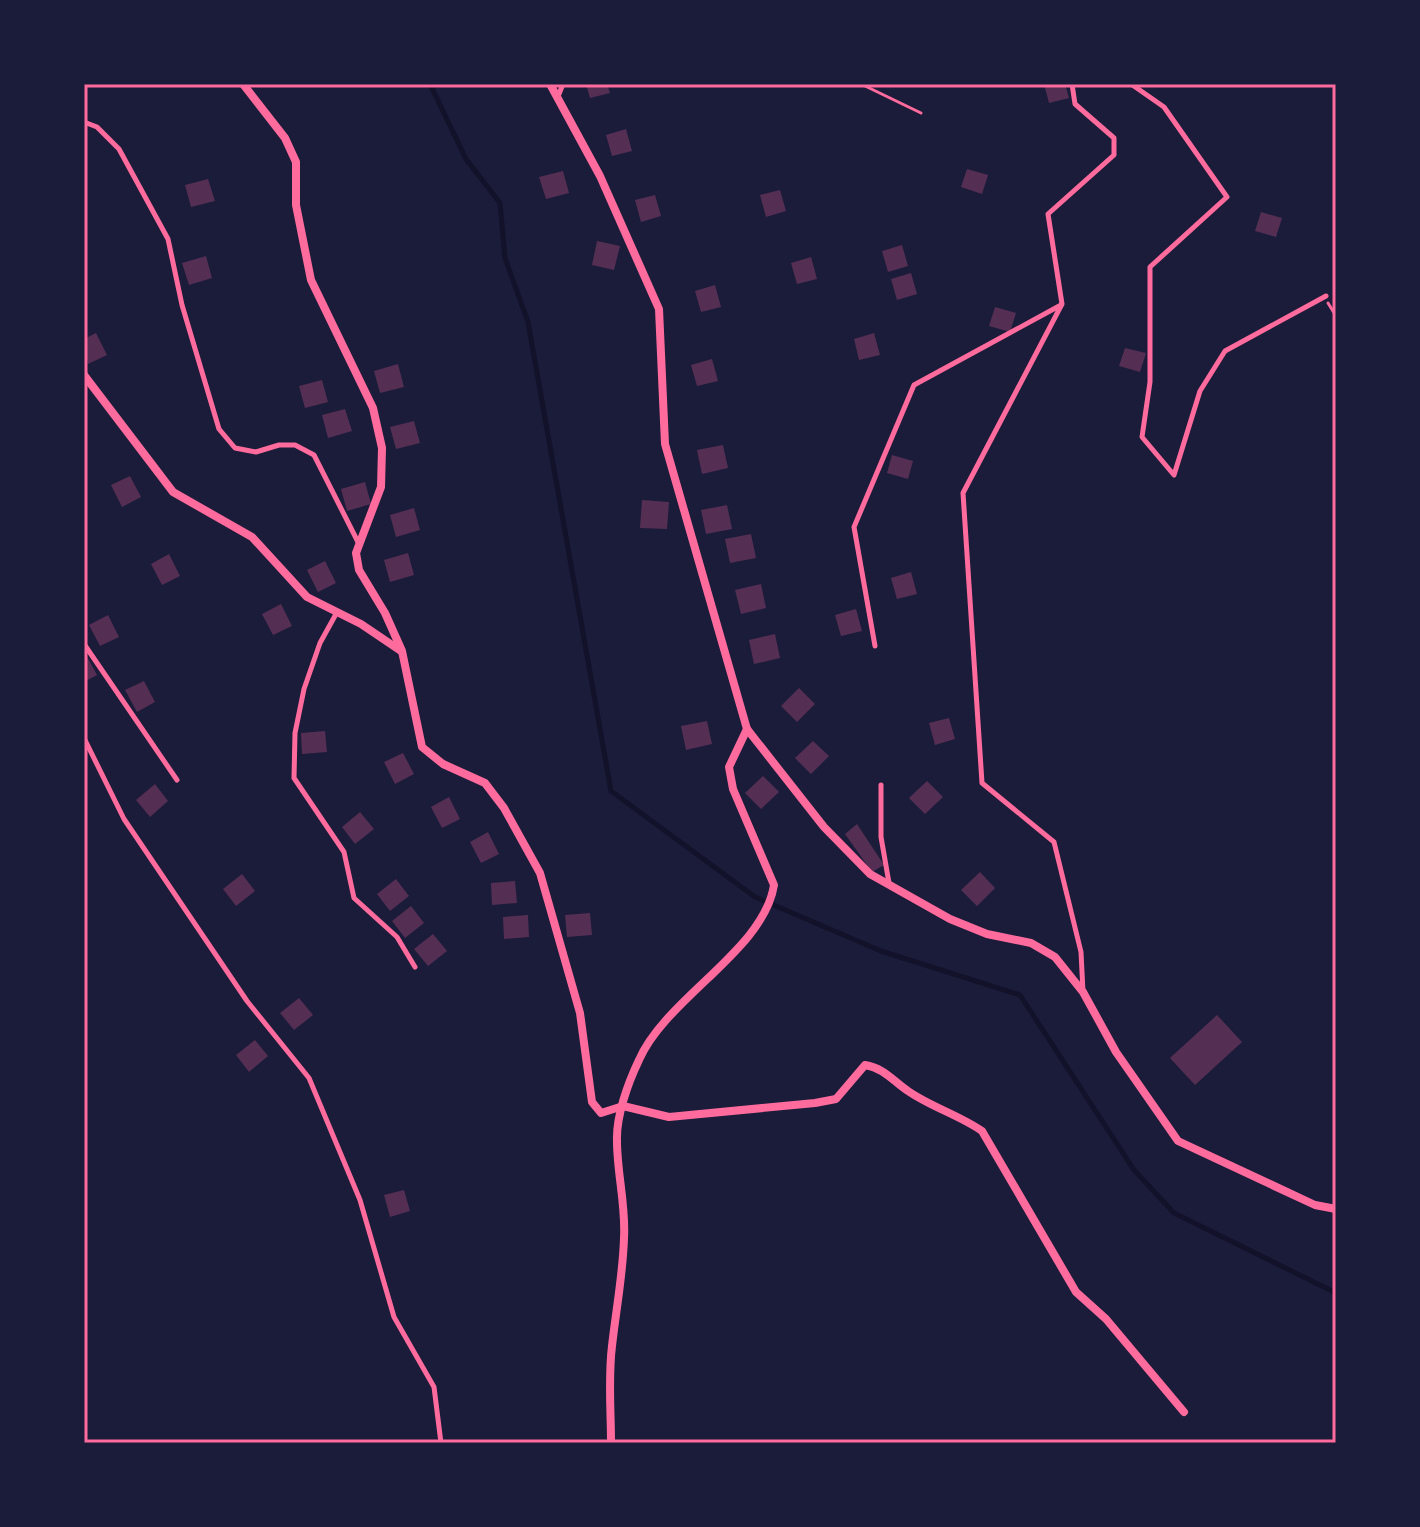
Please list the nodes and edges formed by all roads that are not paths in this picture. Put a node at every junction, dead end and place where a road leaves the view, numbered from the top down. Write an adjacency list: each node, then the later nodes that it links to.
1 (243, 84): 11 (street)
2 (550, 84): 6 (street)
3 (563, 84): 6 (lane)
4 (1072, 84): 9 (lane)
5 (1131, 84): 8 (lane)
6 (556, 100): 16 (street)
7 (84, 122): 11 (lane)
8 (1326, 296)
9 (1062, 304): 14 (lane); 22 (lane)
10 (84, 375): 12 (street)
11 (359, 545): 15 (street)
12 (336, 614): 15 (street); 21 (lane)
13 (84, 644): 18 (lane)
14 (875, 646)
15 (402, 651): 23 (street)
16 (747, 729): 20 (street); 23 (street)
17 (84, 738): 26 (lane)
18 (177, 780)
19 (881, 785): 20 (lane)
20 (889, 884): 22 (street)
21 (415, 967)
22 (1083, 992): 24 (street)
23 (623, 1106): 25 (street); 27 (street)
24 (1336, 1209)
25 (1184, 1412)
26 (441, 1443)
27 (611, 1443)

